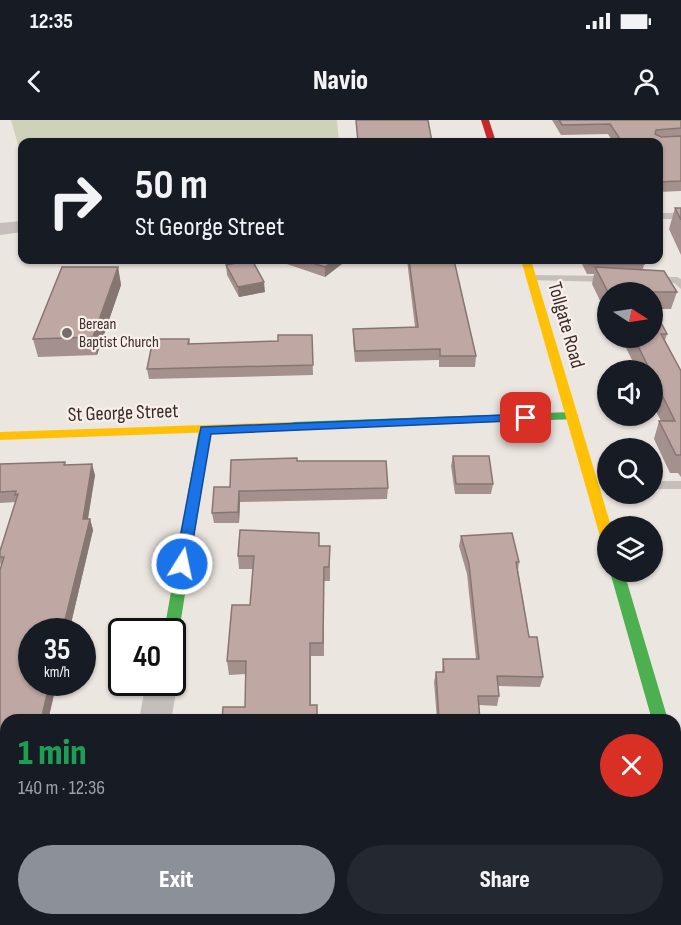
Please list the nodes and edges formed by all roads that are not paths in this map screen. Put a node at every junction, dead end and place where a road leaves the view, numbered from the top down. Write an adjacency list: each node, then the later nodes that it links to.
1 (485, 120): 2 (street)
2 (491, 138)
3 (663, 216): 4 (lane)
4 (681, 216)
5 (18, 227): 6 (street)
6 (0, 229)
7 (527, 264): 8 (street, Tollgate Road)
8 (532, 278): 9 (lane); 12 (street, Tollgate Road)
9 (621, 280)
10 (644, 280): 11 (lane)
11 (681, 286)
12 (572, 416): 13 (street, St George Street); 17 (street, Tollgate Road)
13 (205, 430): 14 (street, St George Street); 21 (street)
14 (0, 436)
15 (663, 485): 16 (lane)
16 (681, 485)
17 (592, 487): 18 (lane); 19 (street, Tollgate Road)
18 (597, 487)
19 (601, 516)
20 (620, 582): 24 (street)
21 (173, 618)
22 (159, 696): 23 (street)
23 (156, 714)
24 (658, 714)

